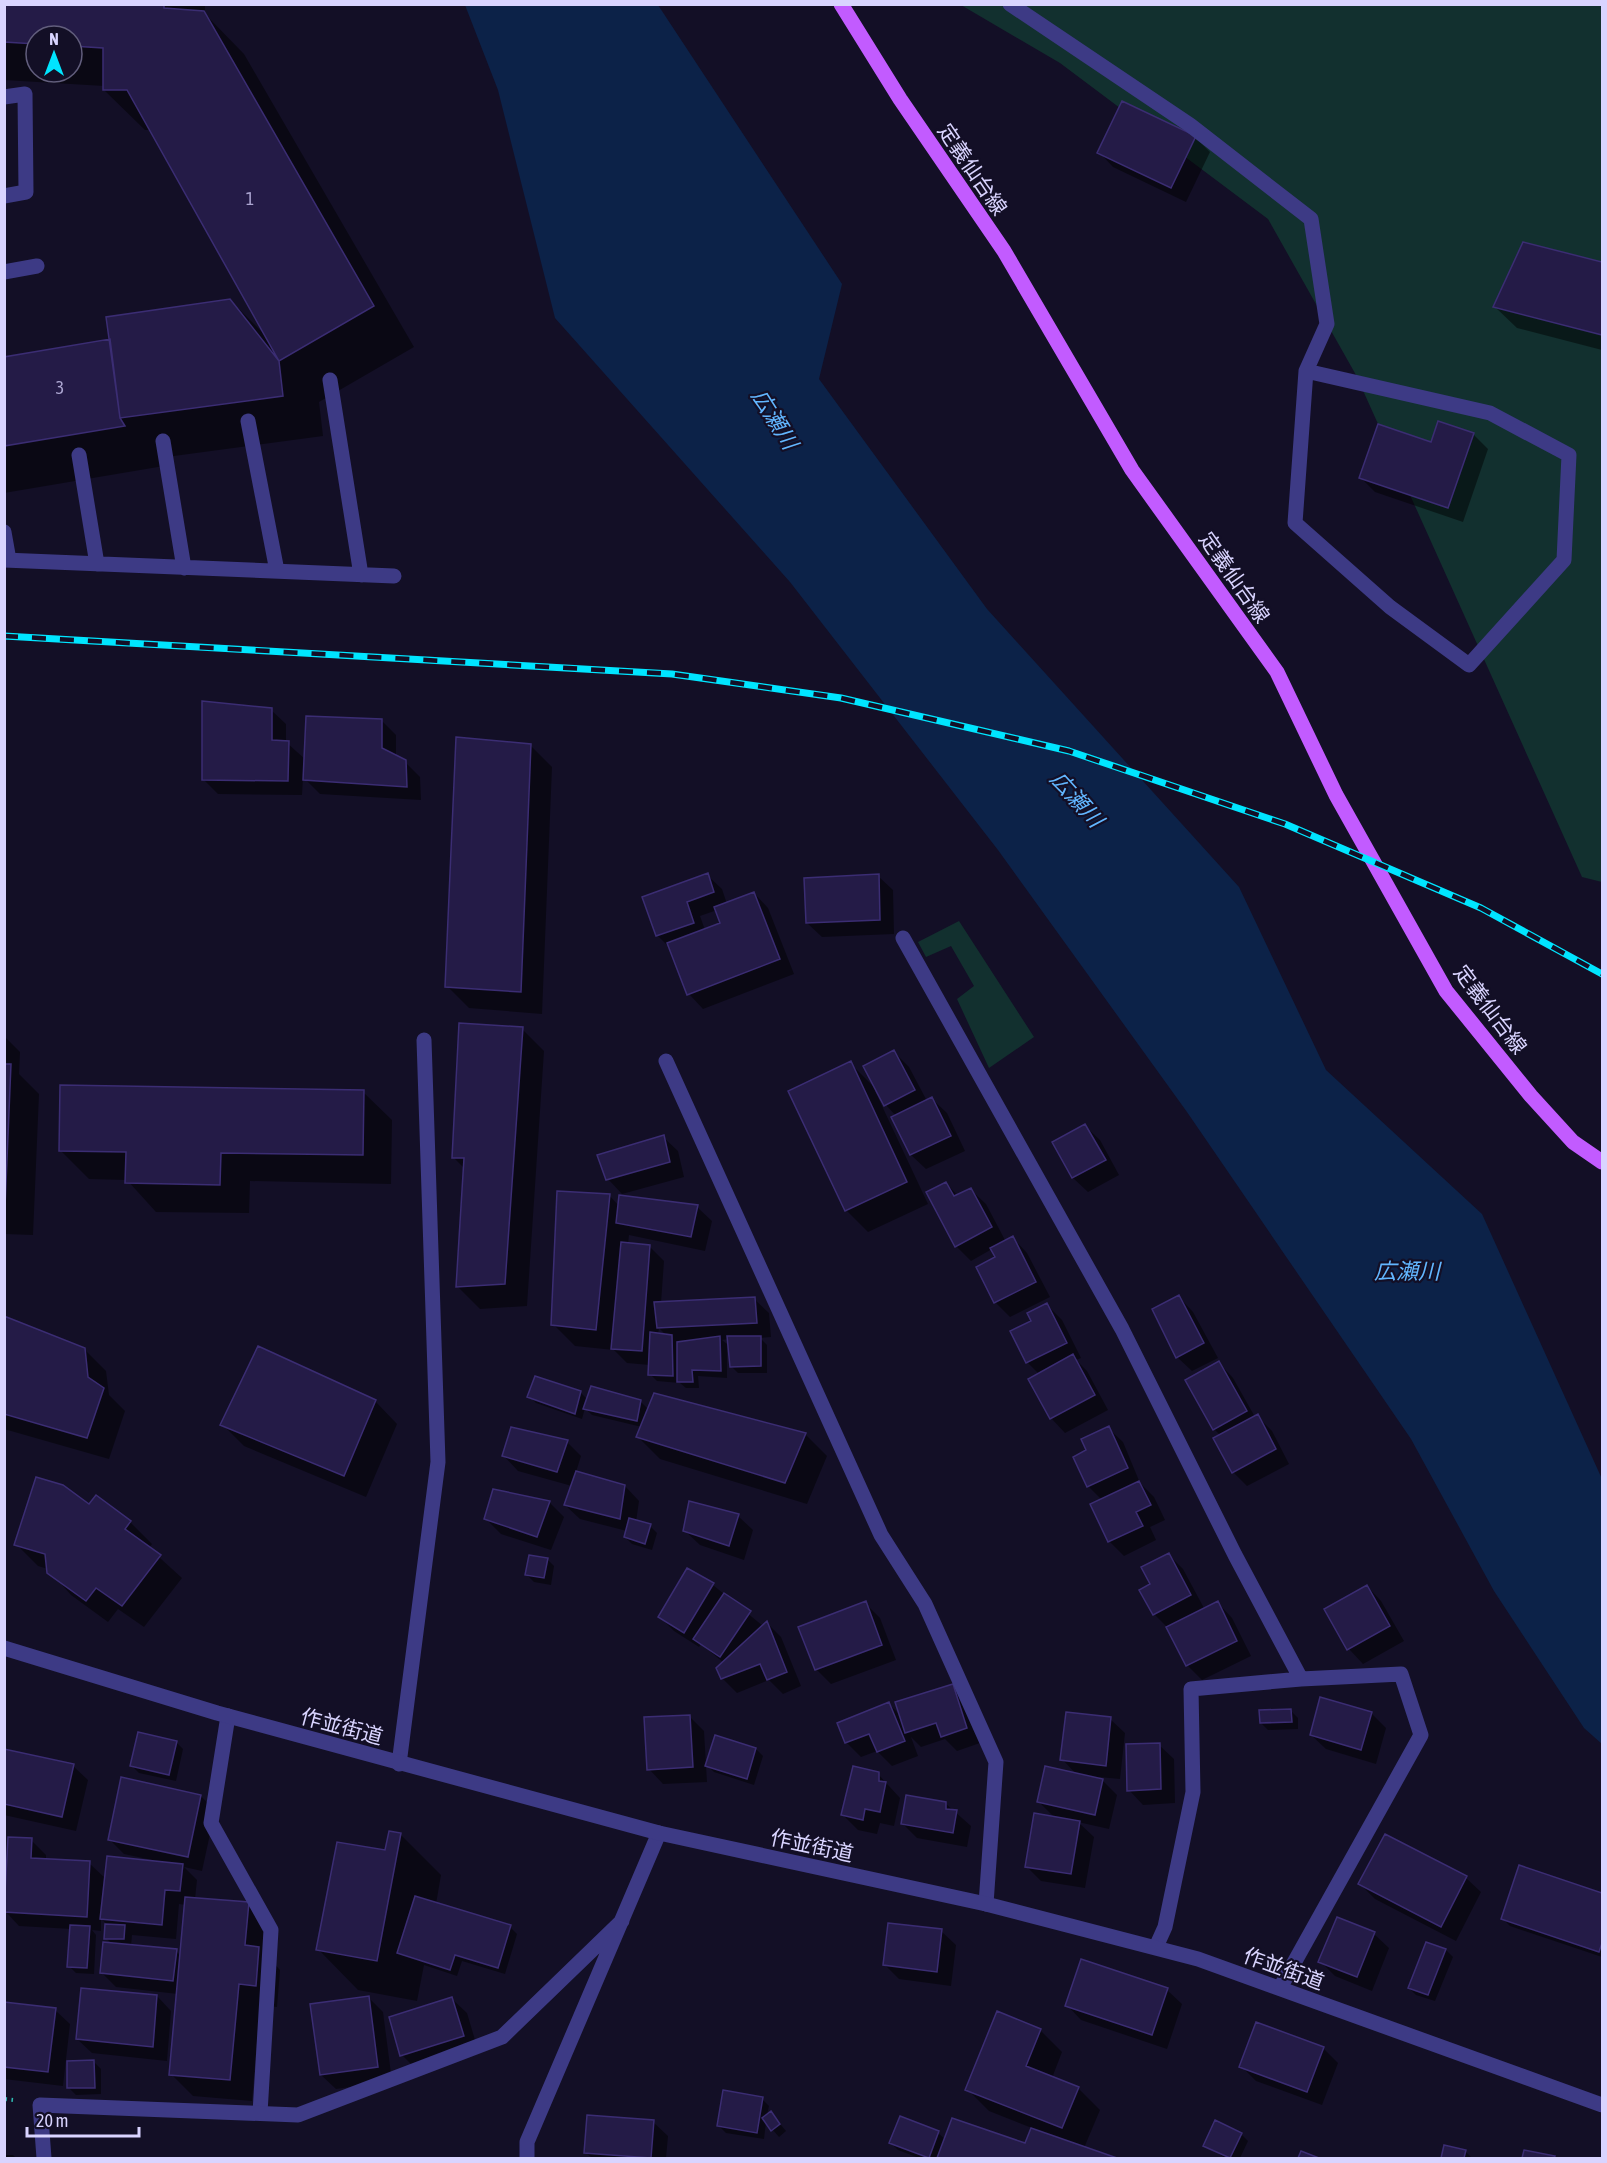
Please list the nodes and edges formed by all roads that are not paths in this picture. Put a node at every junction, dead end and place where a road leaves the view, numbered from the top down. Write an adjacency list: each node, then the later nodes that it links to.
1 (841, 4): 22 (main road, 定義仙台線)
2 (1010, 4): 7 (street)
3 (4, 97): 4 (street)
4 (4, 196)
5 (37, 267): 6 (street)
6 (4, 272)
7 (1306, 371): 7 (street)
8 (330, 380): 17 (street)
9 (248, 421): 16 (street)
10 (163, 441): 15 (street)
11 (79, 455): 14 (street)
12 (4, 532): 13 (street)
13 (7, 560): 14 (street)
14 (97, 564): 15 (street)
15 (184, 568): 16 (street)
16 (277, 571): 17 (street)
17 (361, 575): 18 (street)
18 (394, 576)
19 (903, 938): 24 (street)
20 (424, 1040): 26 (street)
21 (666, 1061): 28 (street)
22 (1602, 1162)
23 (4, 1648): 25 (street, 作並街道)
24 (1301, 1678): 30 (street); 31 (street)
25 (228, 1716): 26 (street, 作並街道); 33 (street)
26 (399, 1764): 27 (street, 作並街道)
27 (659, 1833): 28 (street, 作並街道); 29 (street)
28 (986, 1904): 30 (street, 作並街道)
29 (622, 1921): 33 (street); 35 (street)
30 (1156, 1947): 31 (street, 作並街道)
31 (1280, 1988): 32 (street, 作並街道)
32 (1602, 2105)
33 (260, 2113): 34 (street)
34 (44, 2158)
35 (528, 2158)

